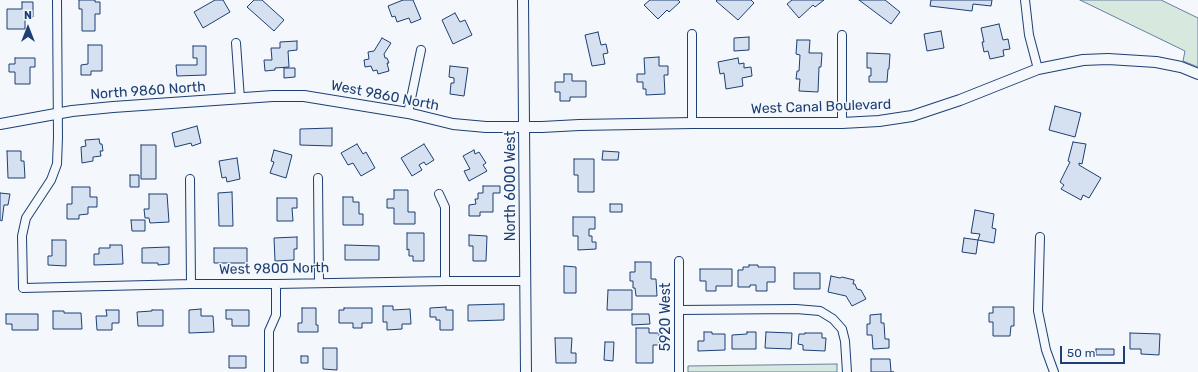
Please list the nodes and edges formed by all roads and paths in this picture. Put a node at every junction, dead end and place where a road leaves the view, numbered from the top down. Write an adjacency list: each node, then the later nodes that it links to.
1 (56, 0): 12 (street)
2 (523, 0): 16 (street, North 6000 West)
3 (1025, 0): 8 (street)
4 (692, 34): 13 (street)
5 (842, 35): 14 (street)
6 (236, 43): 10 (street)
7 (421, 50): 11 (street)
8 (1038, 69): 9 (street, West Canal Boulevard); 14 (street, West Canal Boulevard)
9 (1198, 74)
10 (240, 99): 11 (street, West 9860 North); 12 (street, North 9860 North)
11 (408, 113): 16 (street, West 9860 North)
12 (58, 114): 15 (street); 25 (street, West 9800 North)
13 (692, 123): 14 (street, West Canal Boulevard); 16 (street, West Canal Boulevard)
14 (842, 123)
15 (0, 124)
16 (524, 127): 23 (street, North 6000 West)
17 (318, 178): 24 (street)
18 (190, 179): 25 (street)
19 (439, 194): 22 (street)
20 (1040, 237): 32 (street)
21 (679, 261): 27 (street, 5920 West)
22 (445, 281): 23 (street, West 9800 North); 24 (street, West 9800 North)
23 (525, 281): 29 (street, North 6000 West)
24 (318, 283): 26 (street, West 9800 North)
25 (191, 284): 26 (street, West 9800 North)
26 (276, 284): 28 (street)
27 (679, 310): 30 (street, 5920 West); 31 (street)
28 (269, 372)
29 (526, 372)
30 (679, 372)
31 (847, 372)
32 (1054, 372)

